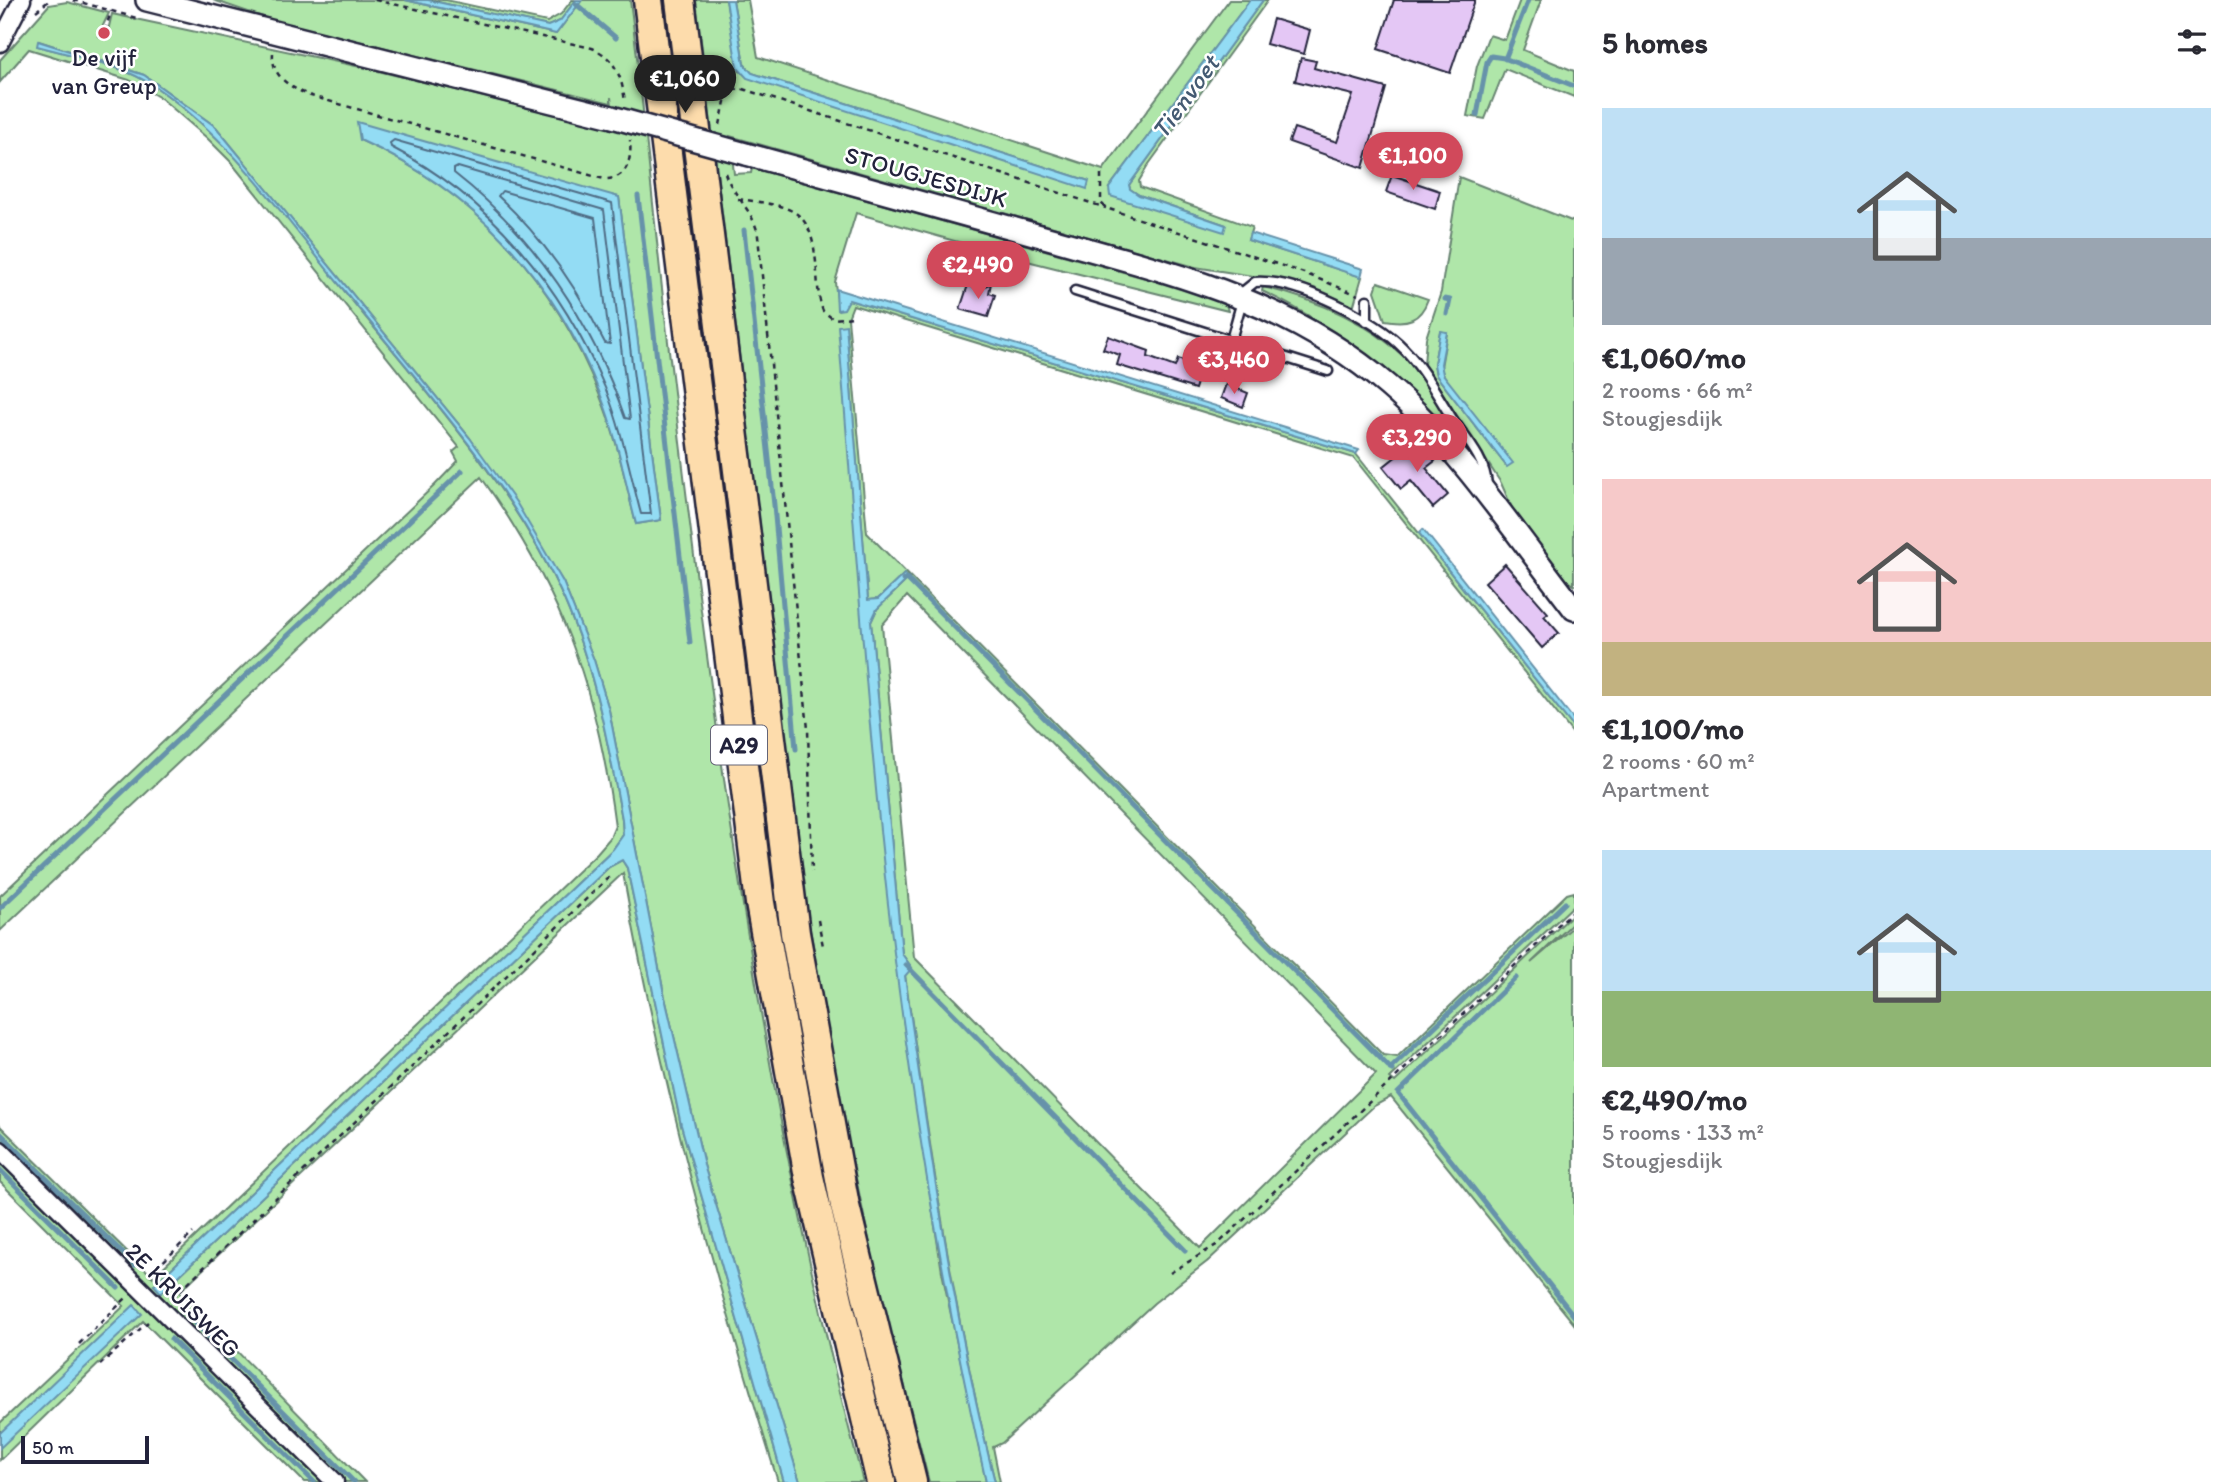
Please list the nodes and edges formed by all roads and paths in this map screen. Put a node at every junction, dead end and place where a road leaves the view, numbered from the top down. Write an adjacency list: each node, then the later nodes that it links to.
1 (22, 0): 7 (street)
2 (147, 0): 14 (street, STOUGJESDIJK, bridge)
3 (648, 0): 33 (highway, A29)
4 (680, 0): 34 (highway, A29)
5 (111, 12): 6 (path)
6 (105, 31)
7 (0, 43)
8 (721, 136): 12 (path)
9 (725, 172): 11 (path)
10 (1101, 174): 12 (path)
11 (738, 200): 16 (path); 22 (path)
12 (1107, 208): 15 (path)
13 (1074, 291): 18 (lane)
14 (1243, 297): 17 (lane); 18 (lane); 20 (street, STOUGJESDIJK)
15 (1367, 300): 17 (lane)
16 (853, 317)
17 (1367, 321): 20 (lane)
18 (1231, 340): 19 (lane)
19 (1328, 371)
20 (1488, 499): 21 (street, STOUGJESDIJK)
21 (1574, 609)
22 (812, 876)
23 (609, 877): 30 (path)
24 (1574, 909): 28 (path)
25 (817, 919): 26 (path)
26 (823, 946)
27 (0, 1150): 30 (street, 2E KRUISWEG)
28 (1170, 1273)
29 (193, 1298): 30 (path)
30 (164, 1308): 31 (path); 32 (street, 2E KRUISWEG)
31 (100, 1365)
32 (335, 1482)
33 (881, 1482)
34 (912, 1482)

